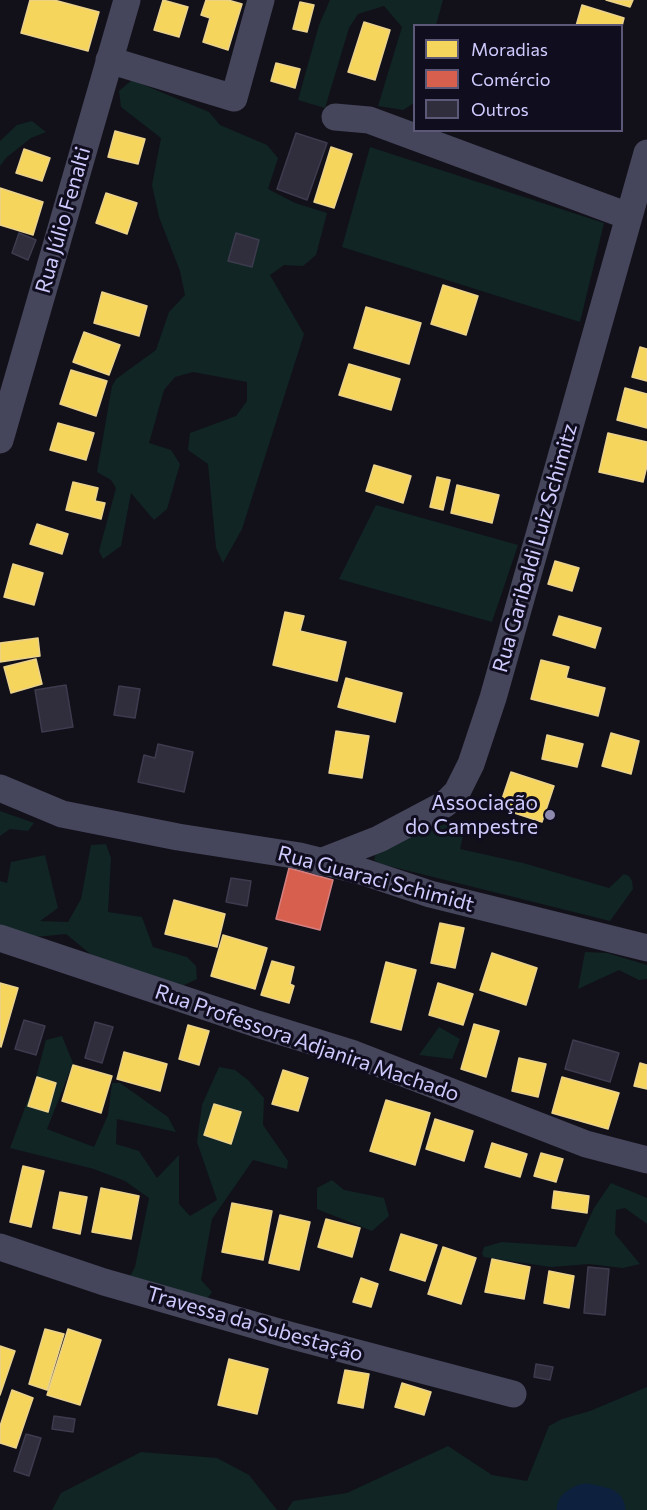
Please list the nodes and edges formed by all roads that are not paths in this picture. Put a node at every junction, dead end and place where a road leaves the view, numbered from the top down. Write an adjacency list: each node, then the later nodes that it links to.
1 (127, 0): 3 (street, Rua Júlio Fenalti)
2 (261, 0): 3 (street)
3 (109, 60): 7 (street, Rua Júlio Fenalti)
4 (335, 117): 6 (street)
5 (647, 153): 6 (street, Rua Garibaldi Luiz Schimitz)
6 (628, 216): 9 (street, Rua Garibaldi Luiz Schimitz)
7 (0, 440)
8 (0, 788): 9 (street, Rua Guaraci Schimidt)
9 (320, 862): 11 (street, Rua Guaraci Schimidt)
10 (0, 938): 12 (street, Rua Professora Adjanira Machado)
11 (647, 948)
12 (647, 1160)
13 (0, 1247): 14 (street, Travessa da Subestação)
14 (513, 1394)

